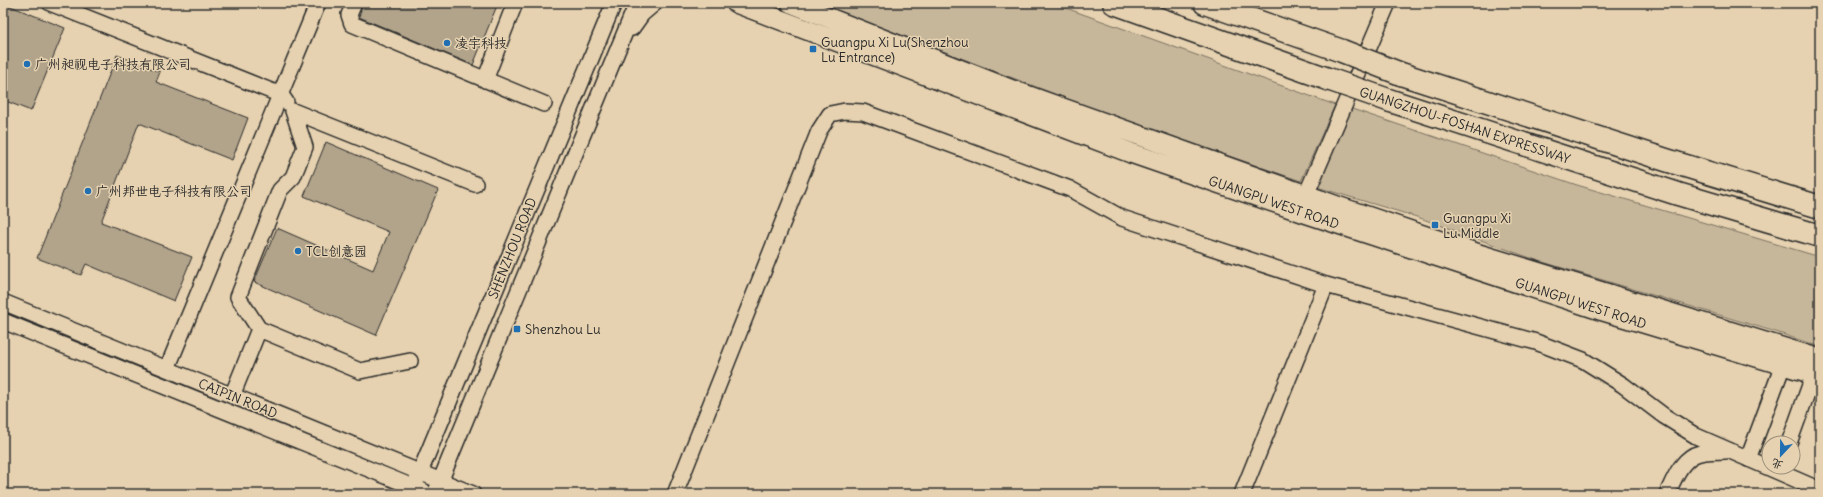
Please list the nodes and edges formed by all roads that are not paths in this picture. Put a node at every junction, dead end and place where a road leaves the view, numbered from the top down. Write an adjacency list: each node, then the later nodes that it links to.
1 (50, 3): 17 (street)
2 (318, 3): 17 (street)
3 (354, 3): 16 (street)
4 (515, 3): 16 (street)
5 (606, 3): 14 (street)
6 (614, 3): 14 (street, SHENZHOU ROAD)
7 (637, 3): 15 (street, SHENZHOU ROAD)
8 (655, 3): 15 (street)
9 (736, 3): 29 (main road, GUANGPU WEST ROAD)
10 (791, 3): 21 (main road, GUANGPU WEST ROAD)
11 (1114, 3): 23 (highway, GUANGZHOU-FOSHAN EXPRESSWAY, bridge)
12 (1205, 3): 22 (highway, bridge)
13 (1388, 3): 21 (street)
14 (601, 37): 37 (street, SHENZHOU ROAD)
15 (616, 52): 40 (street, SHENZHOU ROAD)
16 (485, 80): 18 (street)
17 (281, 95): 19 (street); 30 (street)
18 (544, 104)
19 (293, 111): 20 (street); 27 (street)
20 (475, 184)
21 (1306, 195): 31 (main road, GUANGPU WEST ROAD)
22 (1820, 207)
23 (1820, 236)
24 (1326, 285): 34 (street); 45 (street); 46 (street)
25 (3, 302): 30 (street, CAIPIN ROAD)
26 (3, 321): 42 (street, CAIPIN ROAD)
27 (259, 329): 28 (street); 32 (street)
28 (410, 361)
29 (1783, 365): 31 (main road, GUANGPU WEST ROAD); 35 (street)
30 (167, 370): 32 (street, CAIPIN ROAD)
31 (1818, 370): 33 (street)
32 (232, 396): 37 (street, CAIPIN ROAD)
33 (1792, 435)
34 (1729, 450): 35 (street); 47 (street)
35 (1748, 459): 36 (street)
36 (1761, 463)
37 (420, 473): 40 (street, CAIPIN ROAD); 42 (street, SHENZHOU ROAD)
38 (1789, 475): 39 (street)
39 (1802, 482): 41 (street); 48 (street)
40 (438, 488): 44 (street, CAIPIN ROAD)
41 (1820, 490)
42 (413, 491): 43 (street, CAIPIN ROAD)
43 (430, 494)
44 (473, 494)
45 (675, 494)
46 (1242, 494)
47 (1667, 494)
48 (1813, 494)

